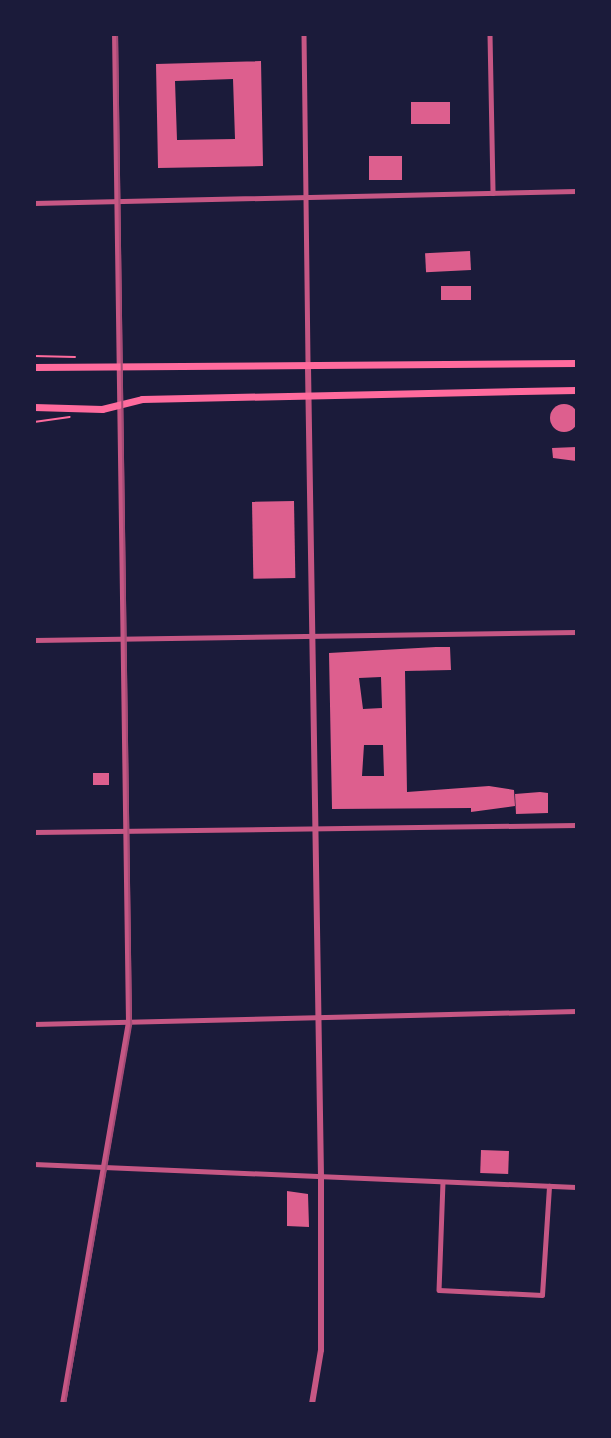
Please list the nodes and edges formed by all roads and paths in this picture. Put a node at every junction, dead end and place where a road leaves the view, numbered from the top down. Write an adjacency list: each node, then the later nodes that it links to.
1 (115, 34): 7 (street)
2 (304, 34): 6 (street)
3 (490, 34): 5 (street)
4 (576, 192): 5 (street)
5 (493, 193): 6 (street)
6 (305, 196): 7 (street); 12 (street)
7 (118, 201): 8 (street); 11 (street)
8 (34, 203)
9 (576, 363): 12 (main road)
10 (34, 367): 11 (main road)
11 (118, 368): 12 (main road); 15 (street)
12 (308, 368): 14 (street)
13 (576, 390): 14 (main road)
14 (309, 396): 15 (main road); 20 (street)
15 (119, 405): 16 (main road); 21 (street)
16 (34, 408)
17 (34, 422): 18 (path)
18 (58, 422)
19 (576, 632): 20 (street)
20 (311, 636): 21 (street); 24 (street)
21 (123, 638): 22 (street); 25 (street)
22 (34, 640)
23 (576, 825): 24 (street)
24 (315, 828): 25 (street); 28 (street)
25 (126, 831): 26 (street); 29 (street)
26 (34, 832)
27 (576, 1011): 28 (street)
28 (319, 1017): 29 (street); 33 (street)
29 (129, 1022): 30 (street); 32 (street)
30 (34, 1024)
31 (34, 1164): 32 (street)
32 (103, 1165): 33 (street); 37 (street)
33 (321, 1177): 34 (street); 38 (street)
34 (443, 1182): 35 (street); 35 (street)
35 (549, 1186): 36 (street)
36 (576, 1187)
37 (63, 1404)
38 (312, 1404)

